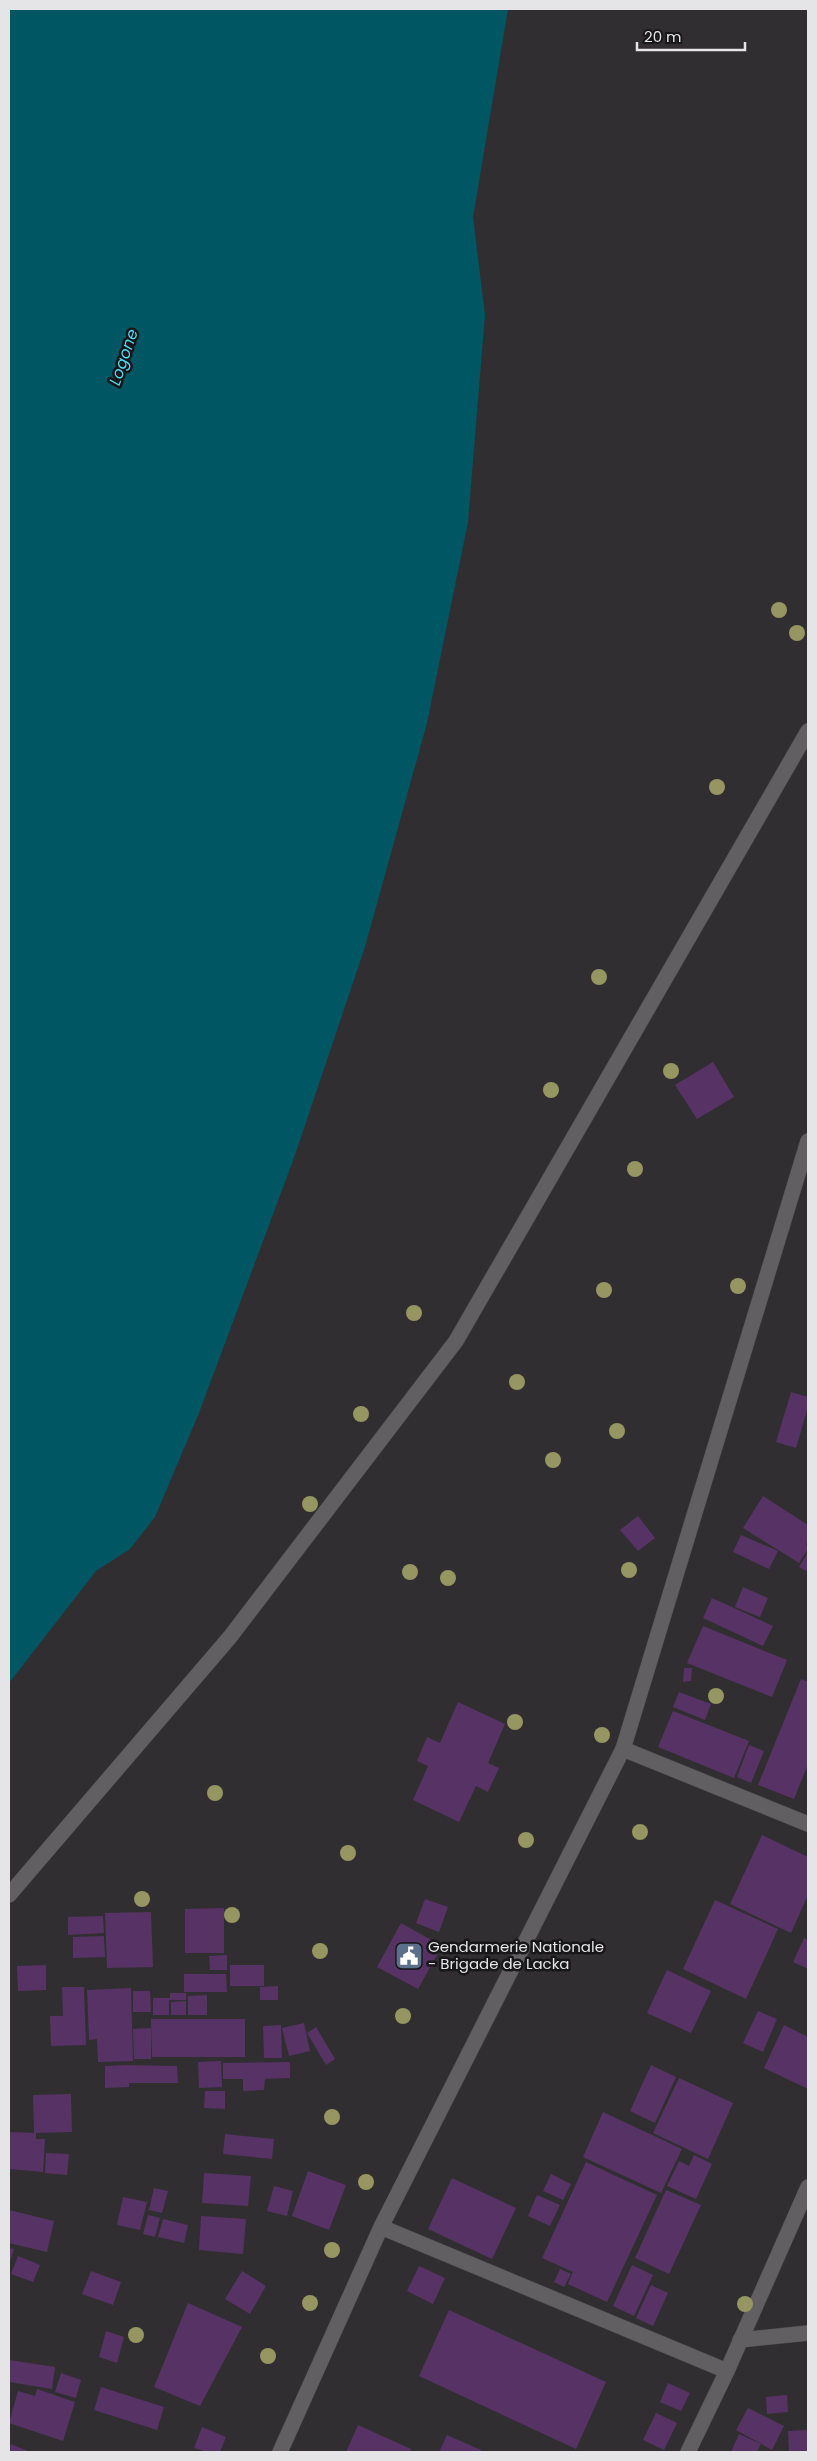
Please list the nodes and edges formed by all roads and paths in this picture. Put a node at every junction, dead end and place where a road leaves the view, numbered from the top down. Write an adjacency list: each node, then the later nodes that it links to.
1 (808, 731): 5 (street)
2 (808, 1140): 3 (street)
3 (623, 1749): 4 (street); 7 (street)
4 (808, 1824)
5 (9, 1895)
6 (808, 2187): 9 (street)
7 (381, 2226): 10 (street); 11 (street)
8 (808, 2333): 9 (street)
9 (740, 2340): 10 (street)
10 (727, 2371): 12 (street)
11 (280, 2452)
12 (688, 2452)

